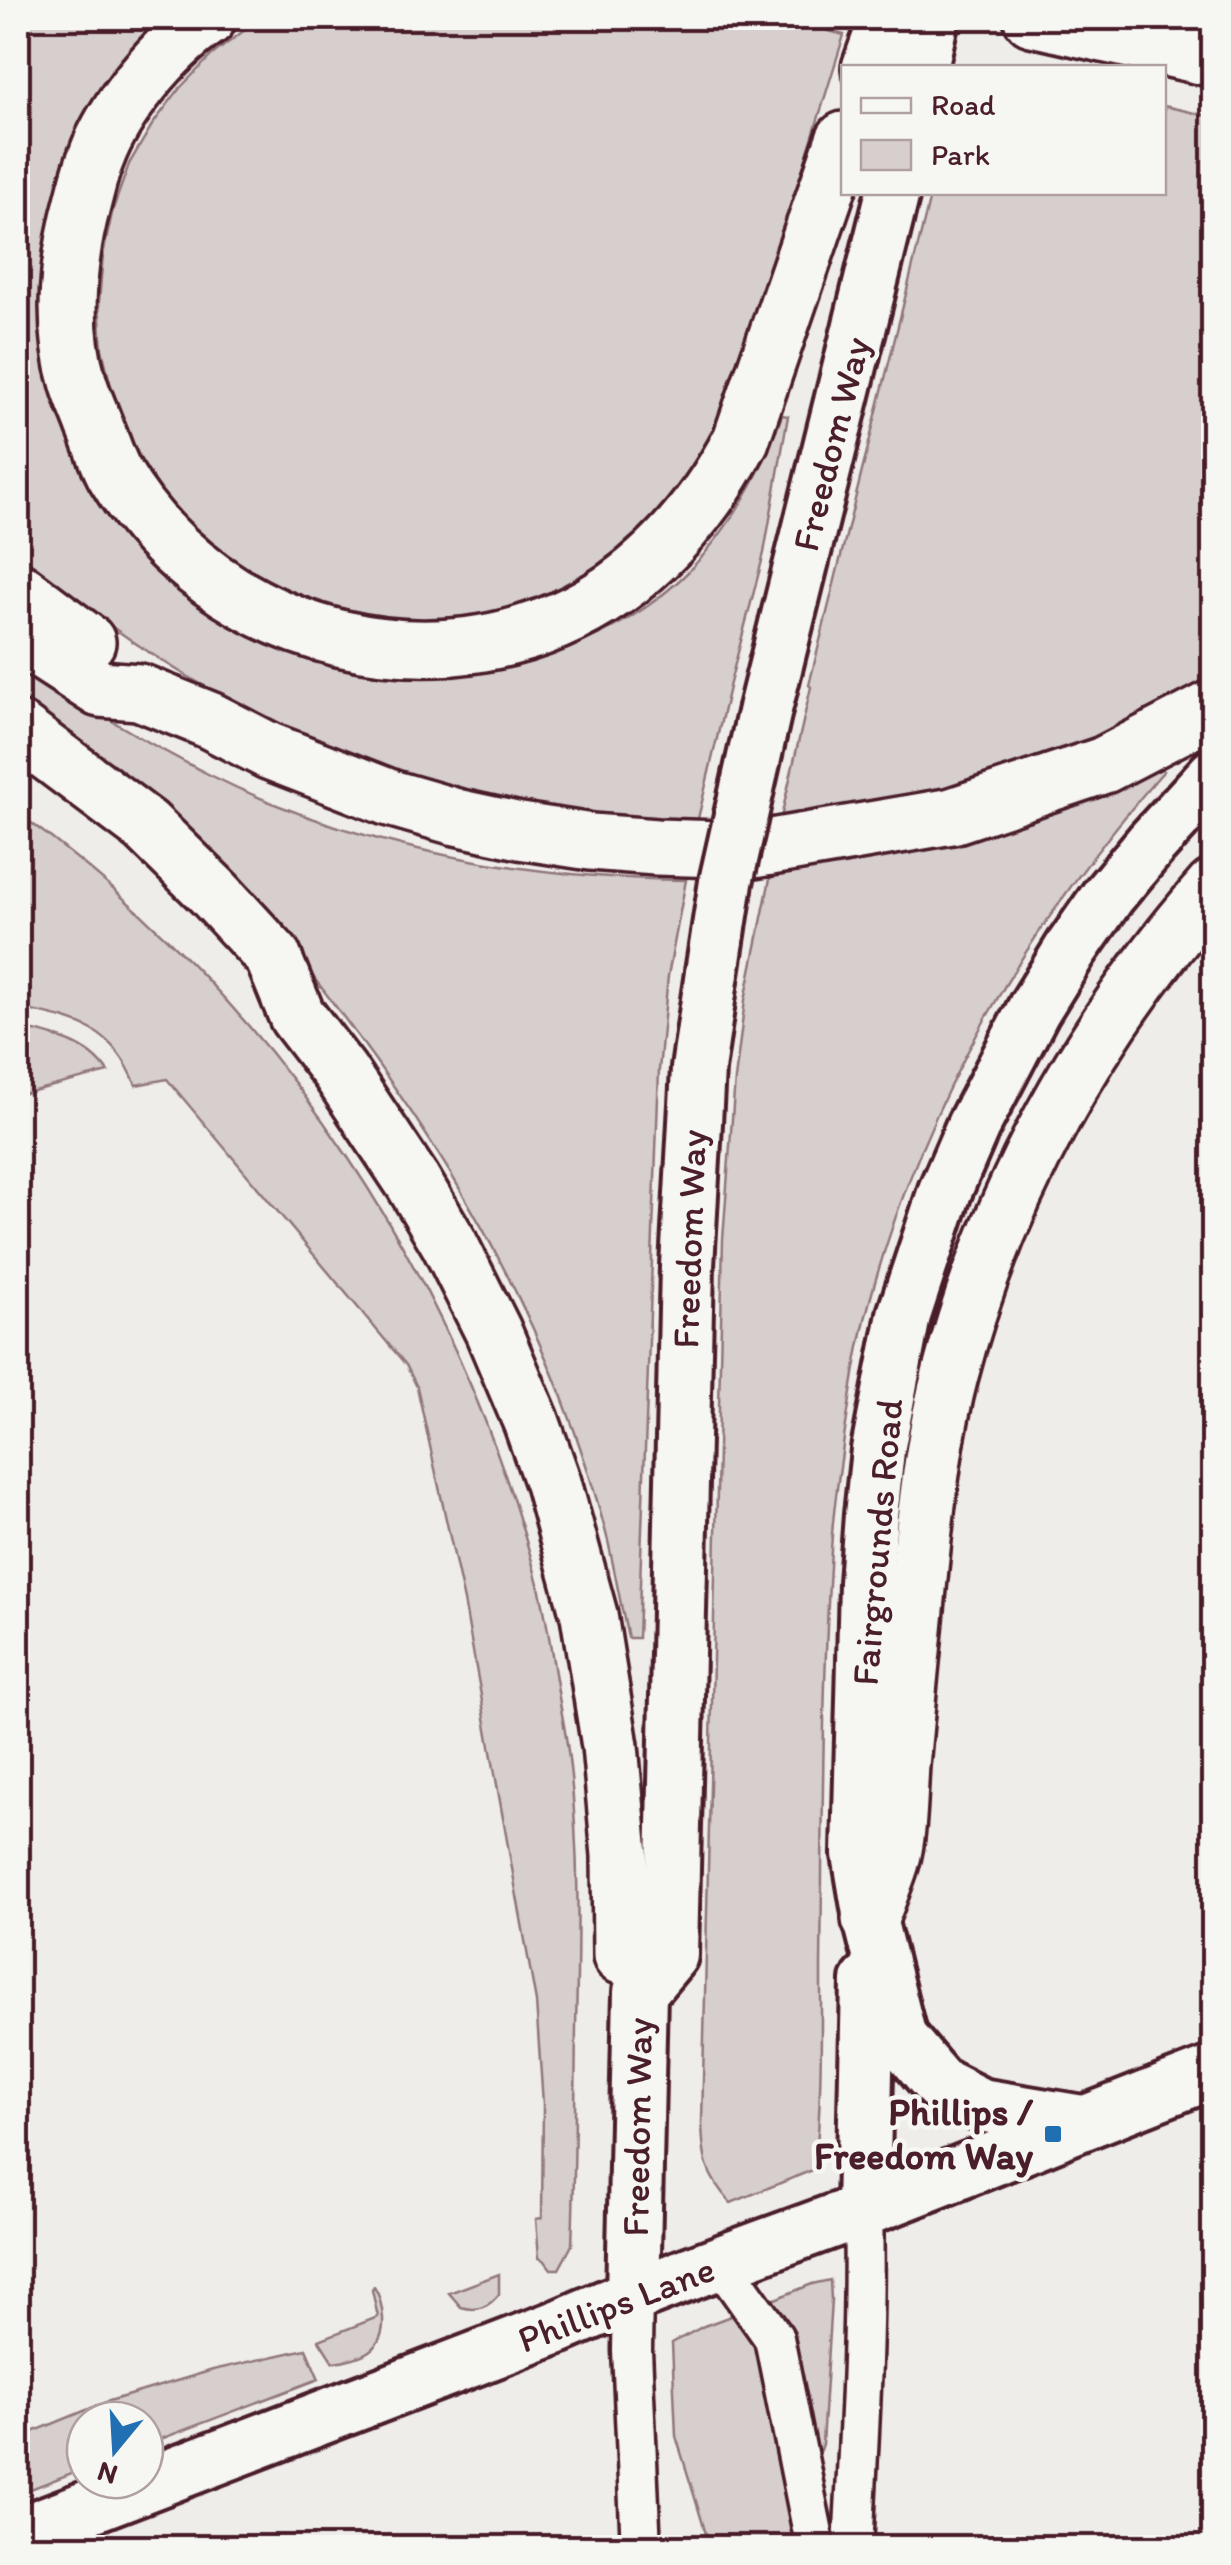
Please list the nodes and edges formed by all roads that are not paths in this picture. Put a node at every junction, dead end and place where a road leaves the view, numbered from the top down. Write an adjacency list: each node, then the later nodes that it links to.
1 (208, 18): 8 (highway)
2 (888, 18): 6 (highway)
3 (932, 18): 7 (main road)
4 (1032, 18): 5 (highway)
5 (1214, 59)
6 (871, 65)
7 (922, 65)
8 (841, 146)
9 (892, 195): 20 (main road, Freedom Way, bridge)
10 (18, 590): 12 (highway)
11 (18, 636): 12 (highway)
12 (140, 692): 13 (highway)
13 (1214, 708)
14 (18, 730): 18 (highway)
15 (18, 773): 18 (highway)
16 (1214, 775): 19 (main road, Fairgrounds Road)
17 (1214, 888): 19 (highway)
18 (297, 1016): 20 (highway)
19 (870, 1919): 22 (main road); 23 (main road)
20 (631, 1974): 25 (main road, Freedom Way)
21 (1214, 2072): 22 (main road, Phillips Lane)
22 (1082, 2122): 23 (main road, Phillips Lane)
23 (863, 2210): 24 (main road, Phillips Lane); 29 (street)
24 (721, 2264): 25 (main road, Phillips Lane); 28 (street)
25 (633, 2296): 26 (main road, Phillips Lane); 27 (street)
26 (18, 2534)
27 (641, 2548)
28 (816, 2548)
29 (853, 2548)

